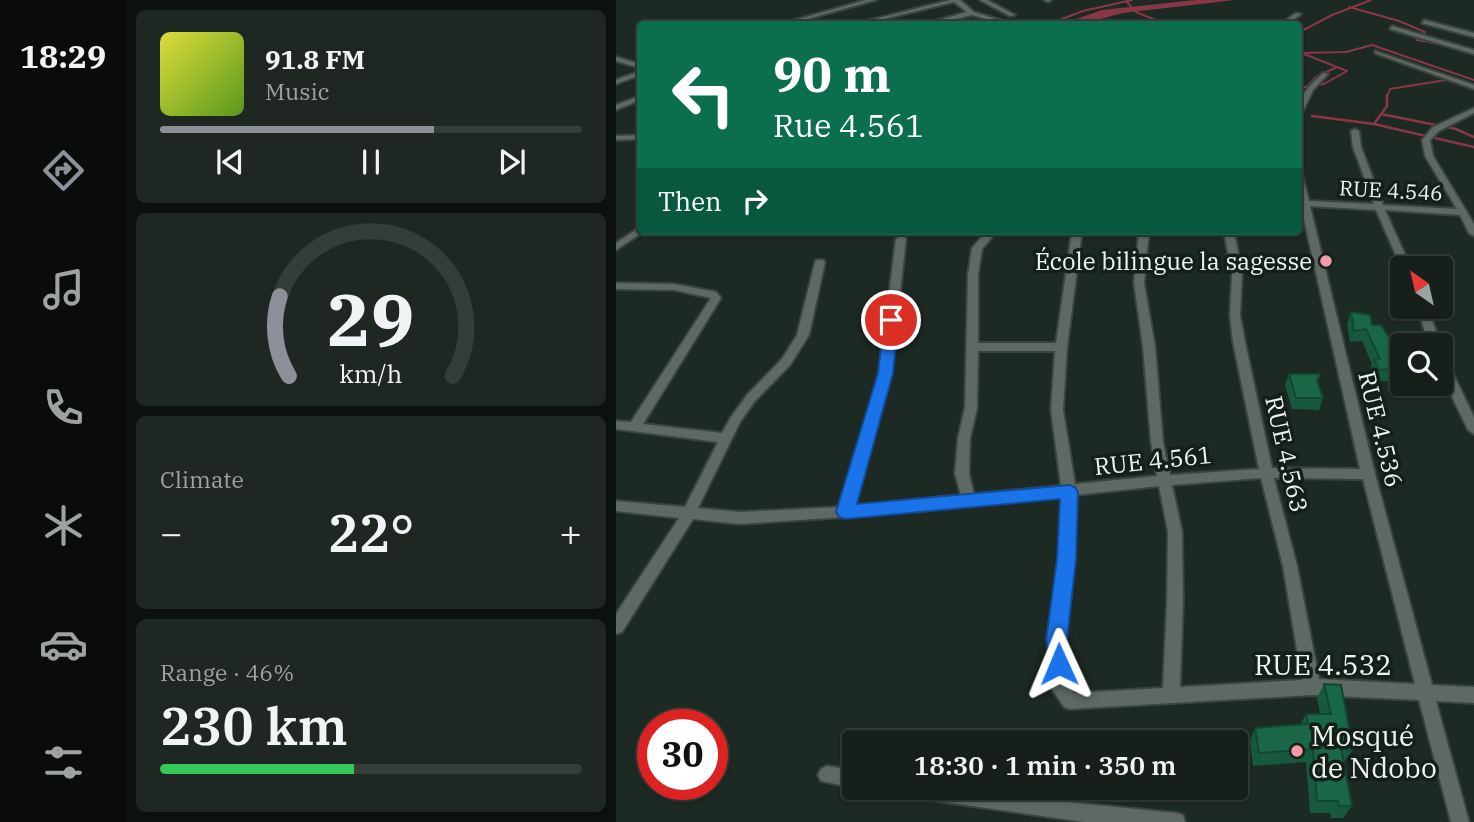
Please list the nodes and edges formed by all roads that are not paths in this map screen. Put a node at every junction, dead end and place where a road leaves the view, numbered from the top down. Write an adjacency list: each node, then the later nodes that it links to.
1 (873, 0): 6 (street)
2 (955, 0): 4 (street); 7 (street)
3 (983, 0): 10 (street)
4 (972, 13): 8 (street); 9 (street)
5 (1298, 14): 11 (street)
6 (795, 21)
7 (870, 21)
8 (941, 21)
9 (997, 21)
10 (1002, 21)
11 (1288, 21)
12 (1424, 22): 14 (street)
13 (1392, 28): 16 (street)
14 (1474, 35)
15 (1377, 52): 22 (street)
16 (1474, 52)
17 (616, 59): 18 (street)
18 (637, 65)
19 (637, 74): 21 (street)
20 (1325, 74): 24 (street)
21 (616, 82)
22 (1474, 87)
23 (637, 99): 25 (street)
24 (1302, 105)
25 (616, 108)
26 (1474, 110): 33 (street, RUE 4.546)
27 (1355, 131): 32 (street)
28 (637, 137): 29 (street)
29 (616, 138)
30 (1302, 203): 32 (street, RUE 4.546)
31 (1302, 207): 54 (street, RUE 4.536)
32 (1379, 207): 33 (street, RUE 4.546); 43 (street)
33 (1463, 212): 34 (street); 36 (street)
34 (1474, 213)
35 (637, 232): 42 (street)
36 (1474, 233)
37 (988, 235): 46 (street)
38 (1076, 235): 47 (street)
39 (1144, 235): 55 (street)
40 (1230, 235): 53 (street, RUE 4.563)
41 (901, 239): 59 (street)
42 (616, 247)
43 (1401, 256)
44 (820, 262): 52 (street)
45 (616, 286): 50 (street)
46 (974, 347): 47 (street); 57 (street)
47 (1061, 347): 56 (street)
48 (1453, 389): 51 (street)
49 (616, 425): 50 (street)
50 (634, 428): 52 (street)
51 (1474, 429)
52 (726, 438): 60 (street)
53 (1266, 473): 54 (street, RUE 4.561); 55 (street, RUE 4.561); 62 (street, RUE 4.563)
54 (1368, 474): 63 (street, RUE 4.536)
55 (1163, 481): 56 (street, RUE 4.561); 64 (street)
56 (1069, 492): 57 (street, RUE 4.561); 64 (street)
57 (969, 501): 59 (street, RUE 4.561)
58 (616, 506): 60 (street, RUE 4.561)
59 (845, 512): 60 (street, RUE 4.561)
60 (688, 514): 61 (street)
61 (616, 627)
62 (1312, 687): 63 (street, RUE 4.532); 64 (street, RUE 4.532)
63 (1425, 692): 65 (street, RUE 4.532); 71 (street, RUE 4.536)
64 (1171, 693)
65 (1474, 695)
66 (827, 775): 67 (street)
67 (842, 777)
68 (969, 800): 69 (street)
69 (1048, 816): 70 (street)
70 (1176, 822)
71 (1460, 822)

